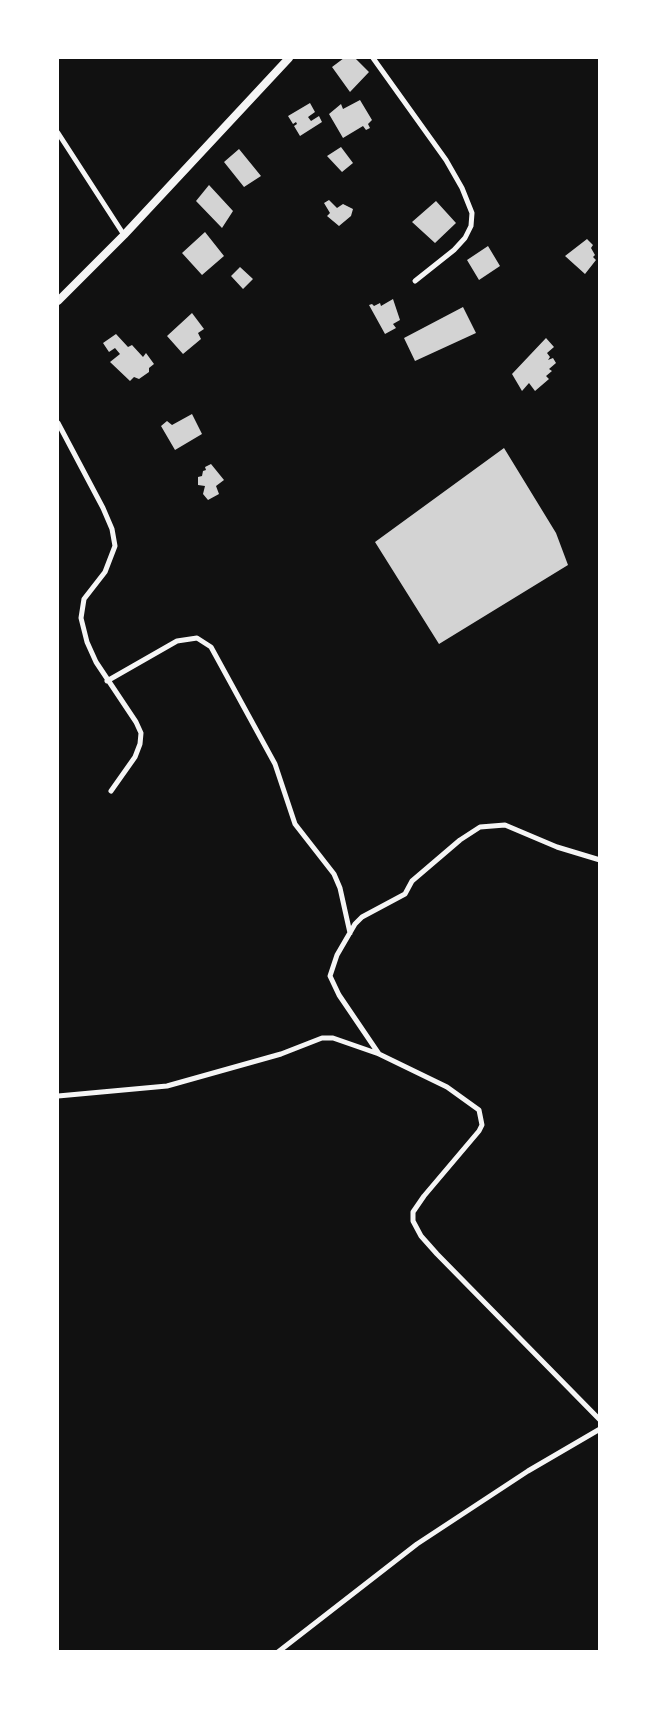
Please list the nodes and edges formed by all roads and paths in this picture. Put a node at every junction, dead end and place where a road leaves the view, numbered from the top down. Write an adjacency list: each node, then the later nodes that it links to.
1 (289, 58): 4 (street)
2 (373, 58): 5 (street)
3 (58, 133): 4 (street)
4 (124, 235): 6 (street)
5 (415, 281)
6 (58, 301)
7 (58, 423): 8 (street)
8 (107, 681): 9 (street); 11 (street)
9 (110, 791)
10 (600, 860): 11 (street)
11 (350, 933): 12 (street)
12 (379, 1054): 13 (street); 14 (street)
13 (58, 1096)
14 (600, 1420)
15 (600, 1429): 16 (street)
16 (278, 1652)

